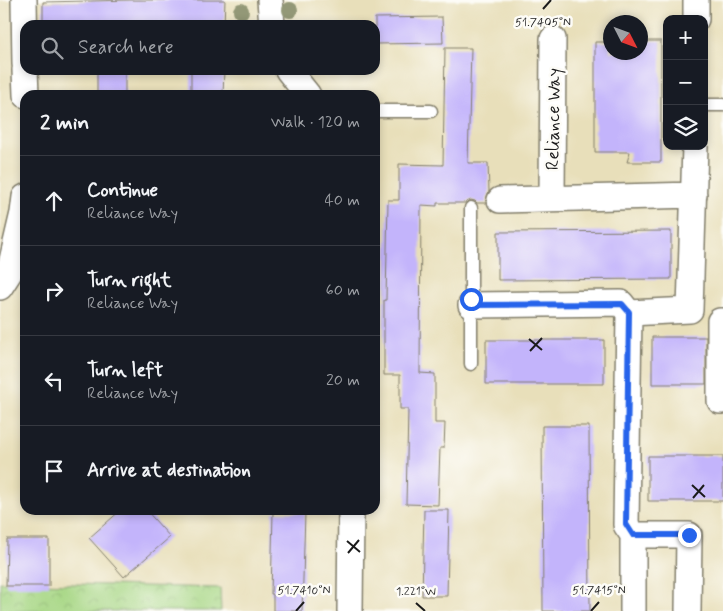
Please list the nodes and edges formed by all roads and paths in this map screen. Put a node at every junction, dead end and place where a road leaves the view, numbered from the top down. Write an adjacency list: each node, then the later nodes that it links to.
1 (24, 0): 5 (street)
2 (270, 0): 6 (street)
3 (696, 0): 4 (street)
4 (696, 15)
5 (24, 20)
6 (272, 20)
7 (553, 39): 18 (street, Reliance Way)
8 (25, 75): 10 (street)
9 (292, 75): 11 (street)
10 (26, 90)
11 (304, 90)
12 (708, 105): 13 (lane)
13 (723, 105)
14 (380, 111): 15 (lane)
15 (431, 111)
16 (695, 150): 17 (street)
17 (694, 195): 18 (street); 24 (street)
18 (552, 198): 19 (street)
19 (500, 200)
20 (470, 208): 23 (lane)
21 (20, 230): 22 (street)
22 (11, 279)
23 (471, 305): 25 (street); 27 (lane)
24 (690, 310): 25 (street); 26 (street)
25 (629, 312): 30 (street)
26 (721, 321): 28 (street)
27 (470, 364)
28 (723, 401)
29 (351, 515): 31 (street)
30 (633, 535): 32 (street); 33 (street)
31 (350, 611)
32 (633, 611)
33 (688, 611)

